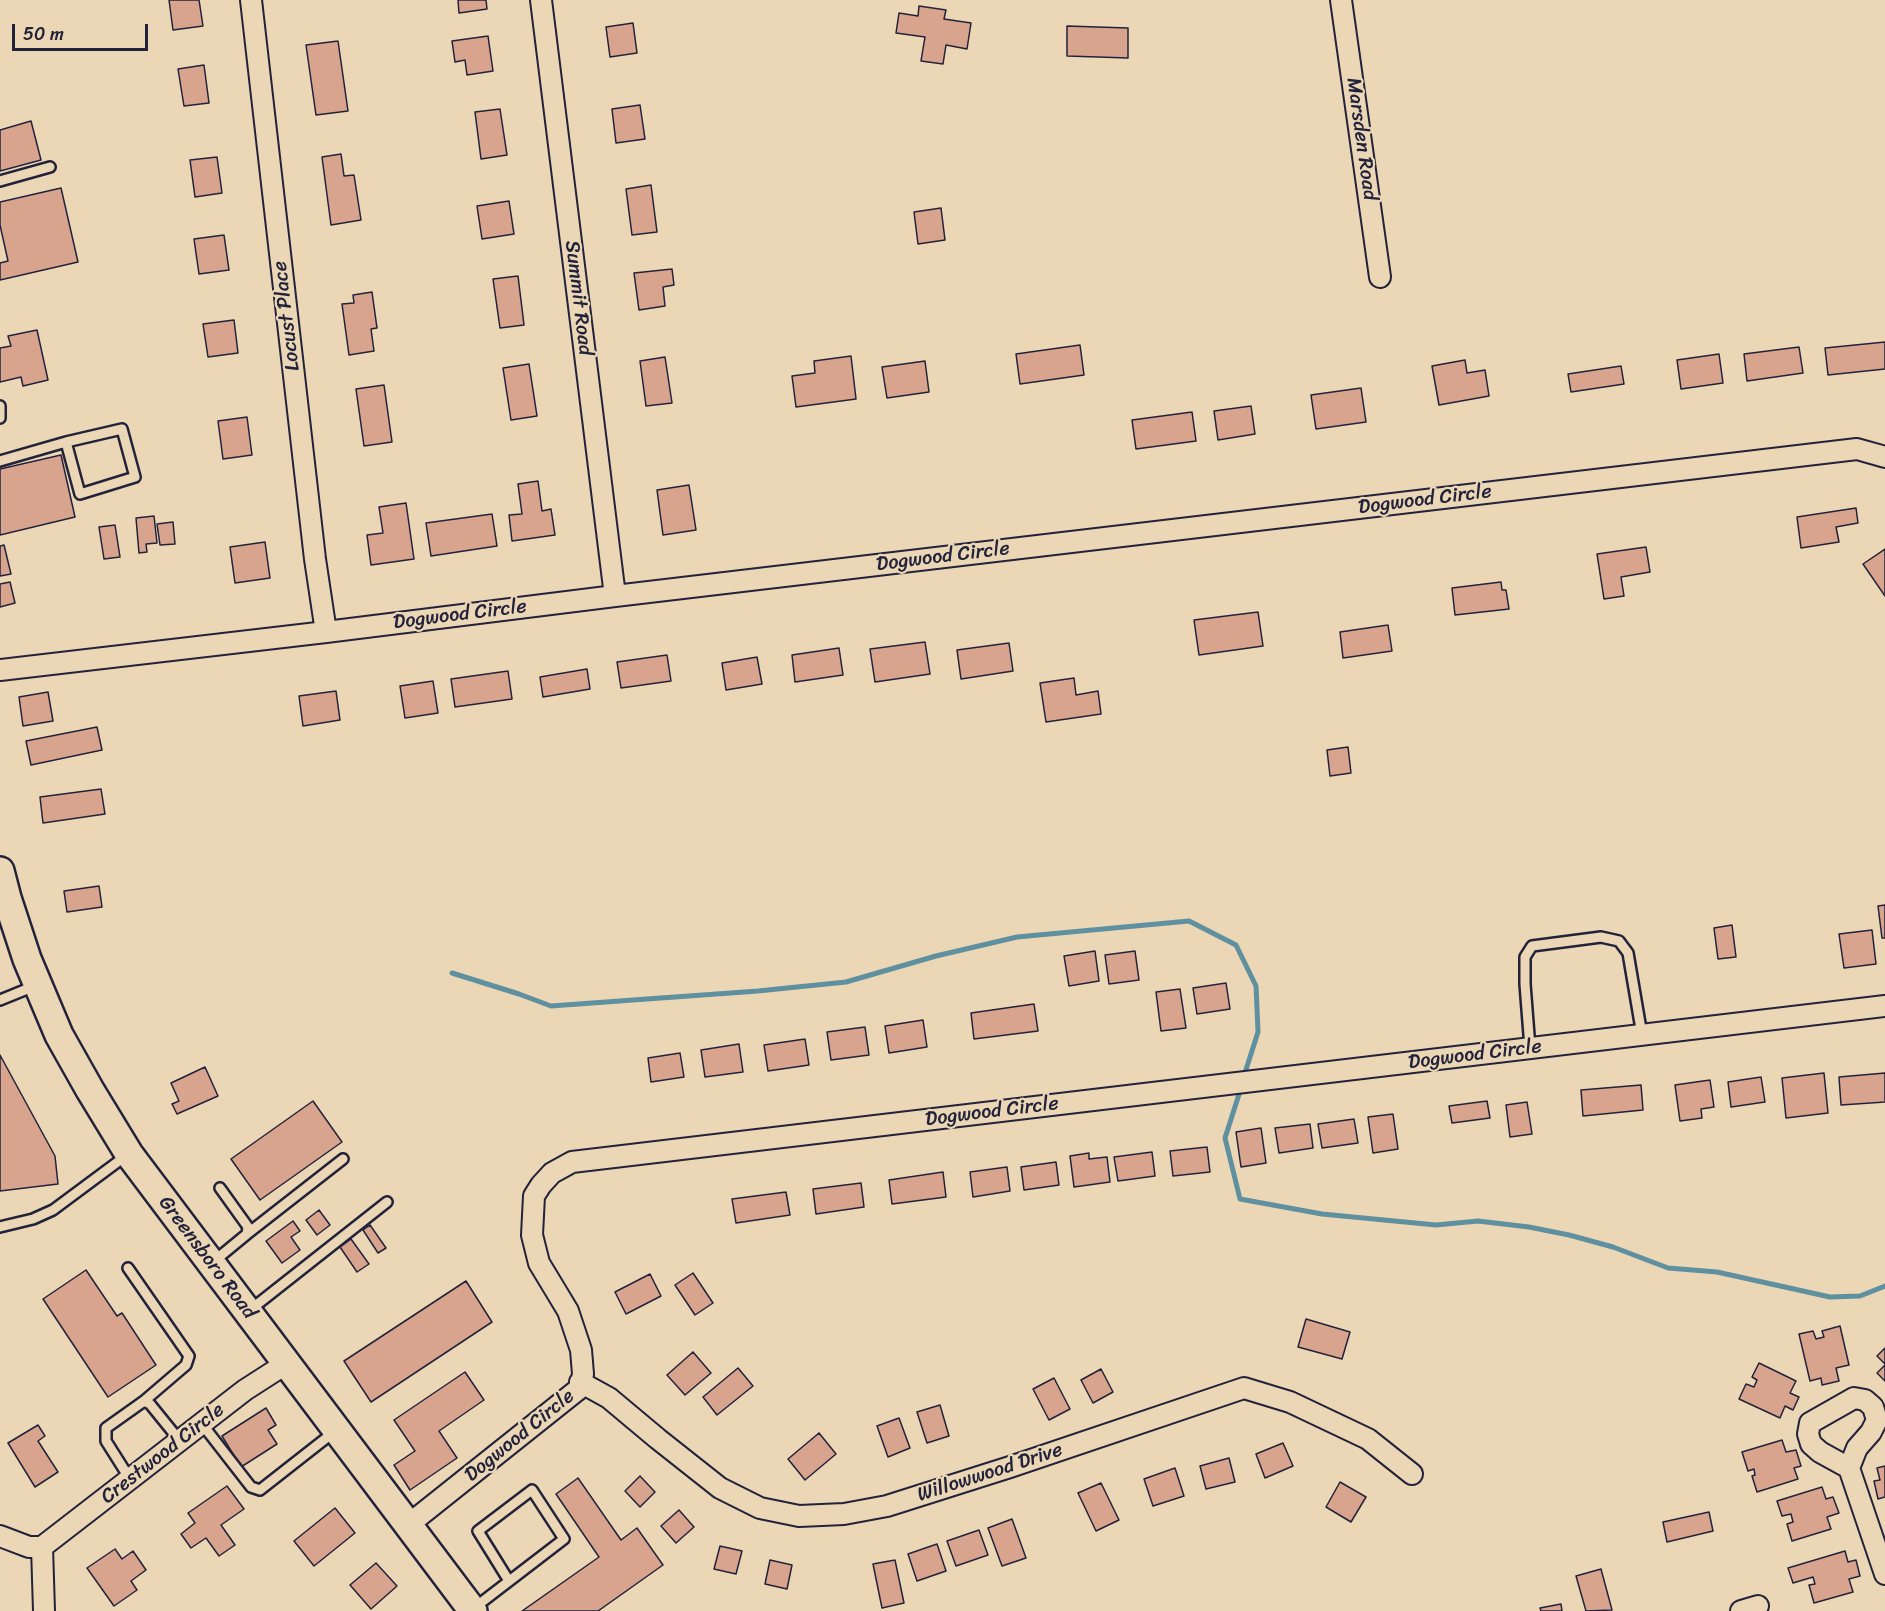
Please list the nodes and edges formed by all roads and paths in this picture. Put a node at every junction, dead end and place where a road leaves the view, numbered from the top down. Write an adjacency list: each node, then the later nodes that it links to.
1 (251, 0): 13 (street, Locust Place)
2 (541, 0): 12 (street, Summit Road)
3 (1341, 0): 6 (street, Marsden Road)
4 (50, 166): 5 (lane)
5 (0, 181)
6 (1380, 278)
7 (0, 406): 8 (lane)
8 (0, 418)
9 (66, 442): 9 (lane); 11 (lane)
10 (1885, 457): 12 (street, Dogwood Circle)
11 (0, 461)
12 (615, 596): 13 (street, Dogwood Circle)
13 (326, 632): 14 (street, Dogwood Circle)
14 (0, 670)
15 (0, 871): 16 (main road, Greensboro Road)
16 (3, 899): 17 (main road, Greensboro Road)
17 (38, 985): 18 (lane); 22 (main road, Greensboro Road)
18 (0, 1000)
19 (1885, 1006): 20 (street, Dogwood Circle)
20 (1642, 1035): 21 (street, Dogwood Circle); 21 (lane)
21 (1530, 1048): 32 (street, Dogwood Circle)
22 (129, 1154): 26 (lane); 28 (main road, Greensboro Road)
23 (344, 1159): 27 (lane)
24 (220, 1188): 27 (lane)
25 (387, 1202): 30 (lane)
26 (0, 1227)
27 (248, 1233): 28 (lane)
28 (212, 1263): 30 (main road, Greensboro Road)
29 (128, 1268): 33 (lane)
30 (248, 1311): 31 (main road, Greensboro Road)
31 (286, 1363): 34 (street, Crestwood Circle); 35 (main road, Greensboro Road)
32 (580, 1382): 38 (street, Willowwood Drive); 40 (street, Dogwood Circle)
33 (144, 1401): 36 (lane); 39 (lane)
34 (202, 1424): 35 (lane); 36 (street, Crestwood Circle)
35 (337, 1430): 40 (main road, Greensboro Road)
36 (180, 1441): 39 (street, Crestwood Circle)
37 (1849, 1468): 43 (street)
38 (1412, 1474)
39 (130, 1479): 42 (street, Crestwood Circle)
40 (408, 1525): 45 (main road, Greensboro Road)
41 (0, 1536): 42 (street)
42 (42, 1547): 46 (street)
43 (1885, 1574)
44 (509, 1581): 44 (lane); 45 (lane)
45 (472, 1610)
46 (44, 1611)

